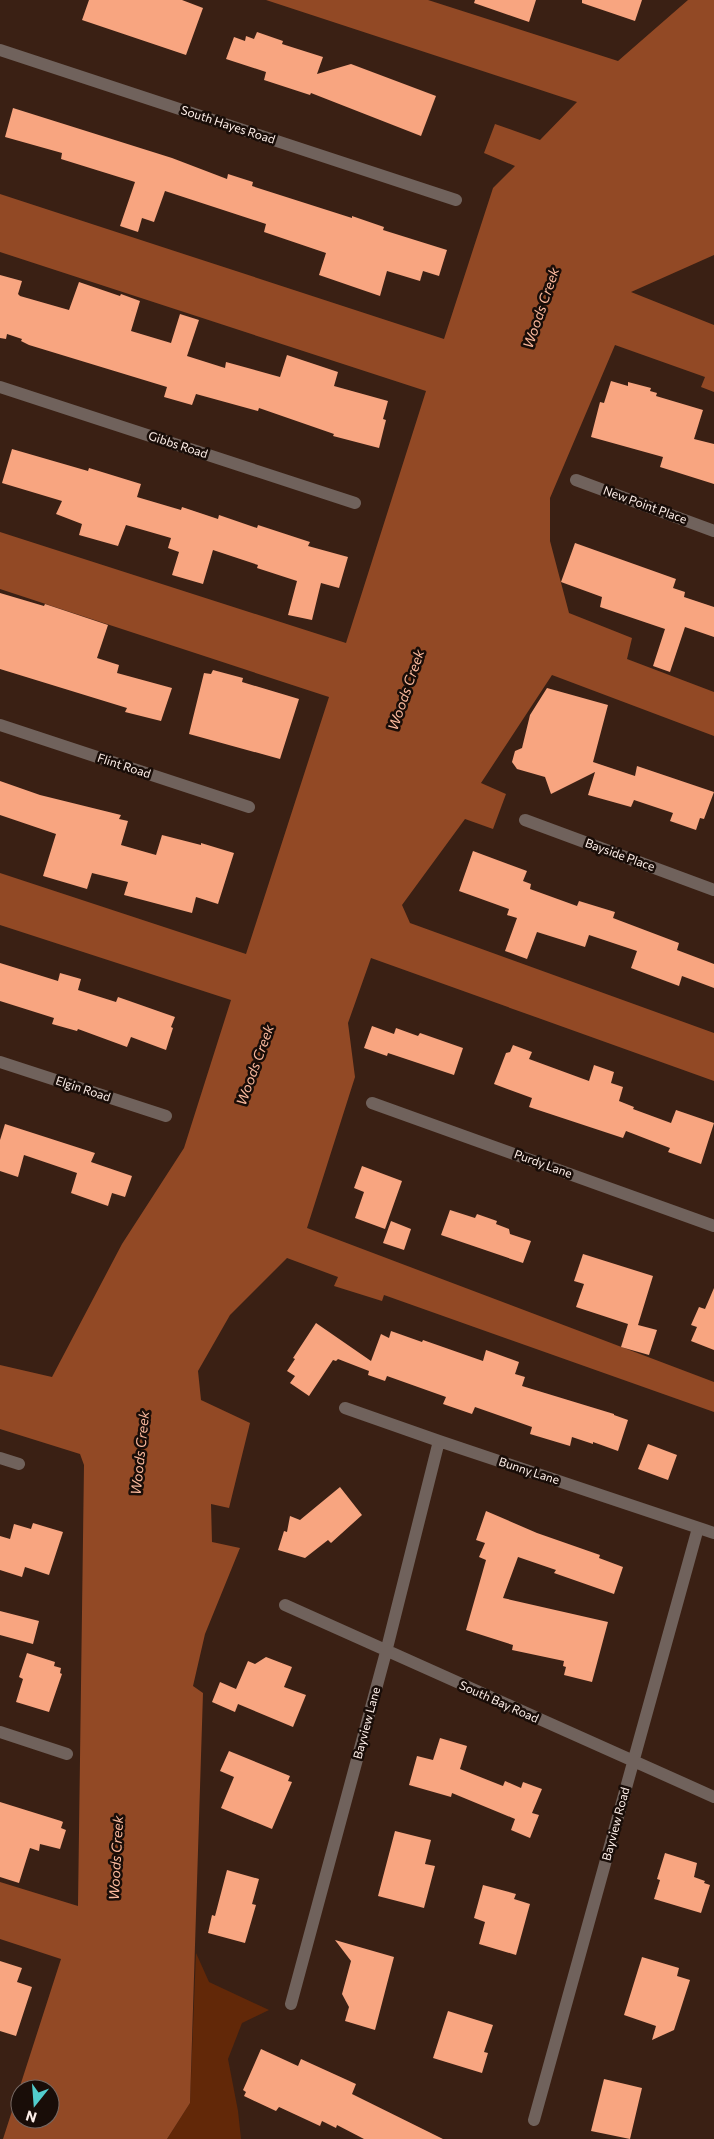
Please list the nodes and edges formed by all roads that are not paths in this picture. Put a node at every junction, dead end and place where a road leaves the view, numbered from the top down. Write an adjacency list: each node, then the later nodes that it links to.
1 (0, 50): 2 (street, South Hayes Road)
2 (456, 200)
3 (0, 387): 5 (street, Gibbs Road)
4 (576, 480): 6 (street, New Point Place)
5 (355, 504)
6 (714, 531)
7 (0, 725): 8 (street, Flint Road)
8 (249, 807)
9 (525, 820): 10 (street, Bayside Place)
10 (714, 890)
11 (0, 1062): 13 (street, Elgin Road)
12 (372, 1103): 14 (street, Purdy Lane)
13 (166, 1116)
14 (714, 1226)
15 (344, 1408): 16 (street, Bunny Lane)
16 (439, 1441): 19 (street, Bunny Lane); 22 (street, Bayview Lane)
17 (0, 1458): 18 (street)
18 (19, 1464)
19 (698, 1528): 20 (street, Bunny Lane); 25 (street, Bayview Road)
20 (714, 1533)
21 (285, 1605): 22 (street, South Bay Road)
22 (386, 1652): 25 (street, South Bay Road); 27 (street, Bayview Lane)
23 (0, 1732): 24 (street)
24 (67, 1754)
25 (633, 1761): 26 (street, South Bay Road); 28 (street, Bayview Road)
26 (714, 1797)
27 (291, 2004)
28 (534, 2120)

